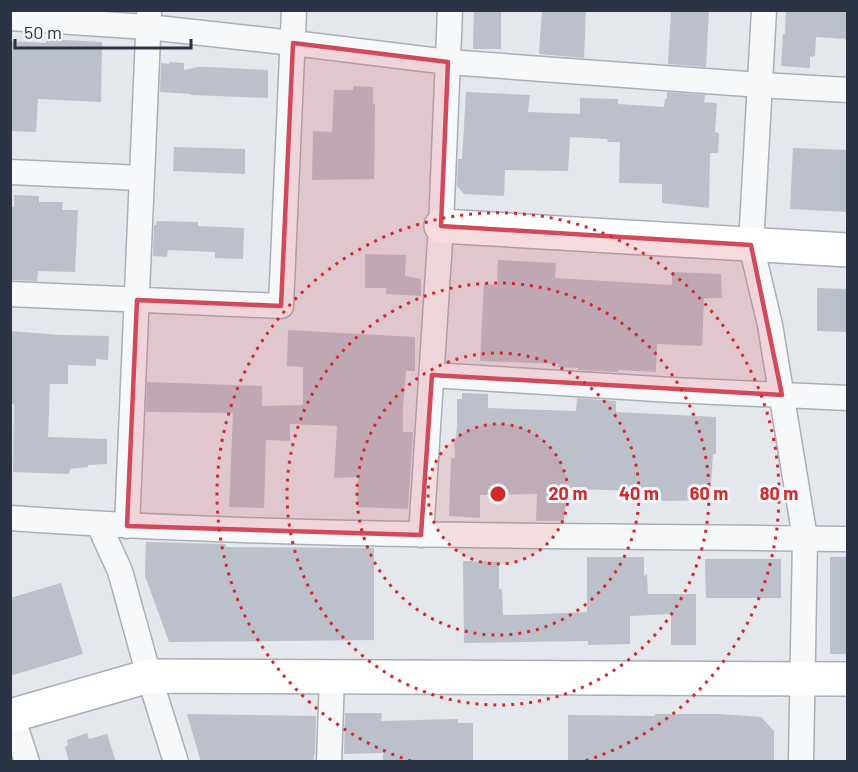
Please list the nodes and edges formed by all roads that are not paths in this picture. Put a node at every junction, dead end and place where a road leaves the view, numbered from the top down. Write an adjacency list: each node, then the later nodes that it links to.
1 (294, 10): 6 (street)
2 (450, 10): 7 (street)
3 (764, 10): 8 (street)
4 (10, 18): 5 (street)
5 (149, 19): 6 (street); 11 (street)
6 (293, 43): 7 (street); 16 (street)
7 (448, 62): 8 (street); 12 (street)
8 (760, 85): 9 (street); 13 (street)
9 (848, 90)
10 (10, 172): 11 (street)
11 (142, 178): 16 (street)
12 (441, 226): 13 (street); 17 (street)
13 (751, 245): 14 (street); 18 (street)
14 (848, 250)
15 (10, 294): 16 (street)
16 (137, 300): 22 (street)
17 (432, 375): 18 (street); 23 (street)
18 (782, 395): 19 (street); 24 (street)
19 (848, 398)
20 (10, 518): 21 (street)
21 (99, 525): 22 (street); 26 (street)
22 (127, 526): 23 (street)
23 (421, 535): 24 (street)
24 (805, 538): 25 (street); 28 (street)
25 (848, 539)
26 (149, 676): 27 (street); 30 (street); 32 (street)
27 (332, 677): 28 (street); 33 (street)
28 (803, 679): 29 (street); 34 (street)
29 (848, 679)
30 (11, 716): 31 (street)
31 (27, 762)
32 (176, 762)
33 (329, 762)
34 (801, 762)

